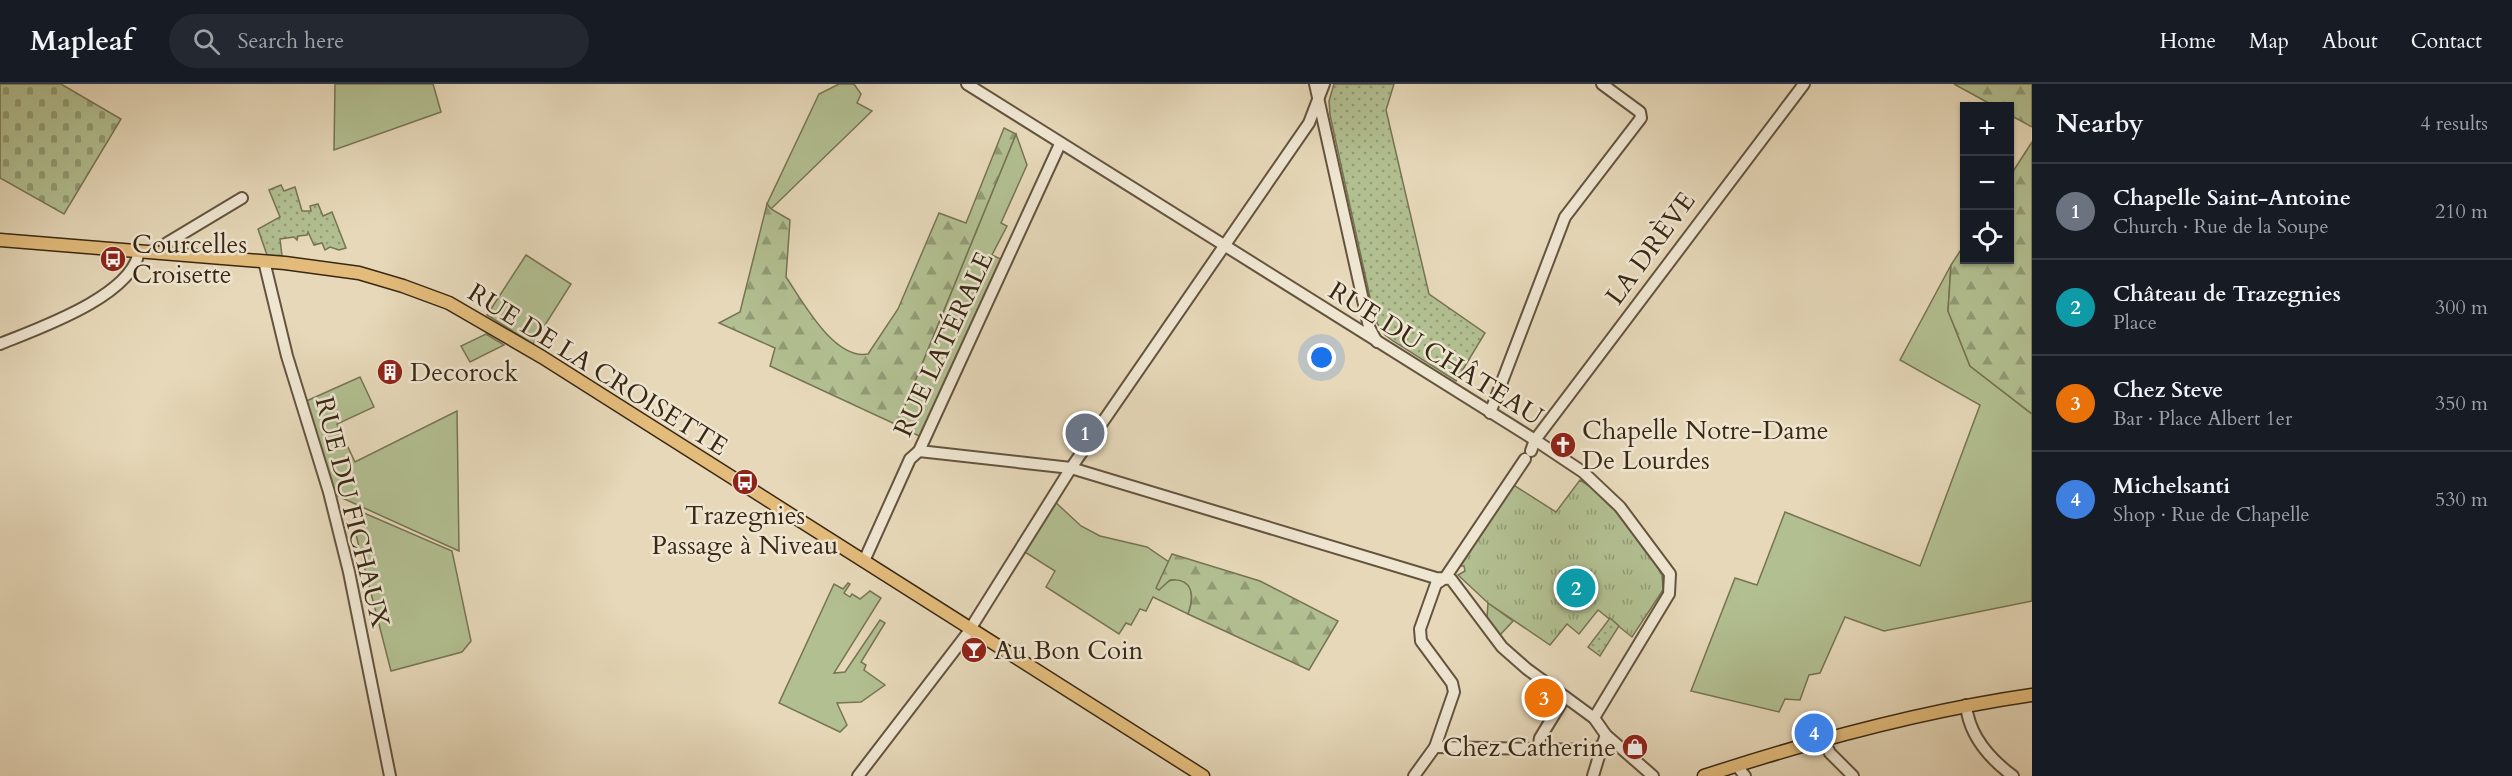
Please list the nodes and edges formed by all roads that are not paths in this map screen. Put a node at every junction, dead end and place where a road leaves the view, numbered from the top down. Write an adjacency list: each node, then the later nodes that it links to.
1 (967, 84): 7 (street, RUE DU CHÂTEAU)
2 (1315, 84): 6 (street)
3 (1324, 84): 6 (street)
4 (1602, 84): 16 (street)
5 (1804, 84): 17 (street, LA DRÈVE)
6 (1318, 101): 10 (street); 14 (street)
7 (1060, 144): 10 (street, RUE DU CHÂTEAU); 18 (street, RUE LATÉRALE)
8 (242, 198): 12 (street)
9 (0, 240): 11 (main road, RUE DE LA CROISETTE)
10 (1224, 248): 14 (street, RUE DU CHÂTEAU); 19 (street)
11 (139, 251): 12 (main road, RUE DE LA CROISETTE); 15 (street)
12 (162, 253): 13 (main road, RUE DE LA CROISETTE)
13 (264, 261): 20 (main road, RUE DE LA CROISETTE); 33 (street, RUE DU FICHAUX)
14 (1377, 342): 16 (street, RUE DU CHÂTEAU)
15 (0, 344)
16 (1490, 413): 17 (street, RUE DU CHÂTEAU)
17 (1530, 450): 21 (street, LA DRÈVE); 26 (street, RUE DU CHÂTEAU)
18 (920, 452): 19 (street); 20 (street, RUE LATÉRALE)
19 (1071, 468): 21 (street); 22 (street)
20 (864, 561): 22 (main road, RUE DE LA CROISETTE)
21 (1445, 578): 24 (street); 30 (street, LA DRÈVE)
22 (970, 629): 34 (street); 35 (main road, RUE DE LA CROISETTE)
23 (2032, 695): 25 (main road)
24 (1564, 697): 26 (street); 31 (street)
25 (1966, 705): 28 (main road); 41 (street)
26 (1594, 718): 27 (street)
27 (1606, 735): 29 (street); 38 (street)
28 (1824, 741): 32 (main road); 40 (street)
29 (1602, 746): 31 (street); 37 (street)
30 (1435, 747): 31 (street); 36 (street)
31 (1538, 750)
32 (1741, 771): 39 (main road)
33 (390, 776)
34 (858, 776)
35 (1203, 776)
36 (1414, 776)
37 (1593, 776)
38 (1653, 776)
39 (1704, 776)
40 (1853, 776)
41 (2013, 776)

